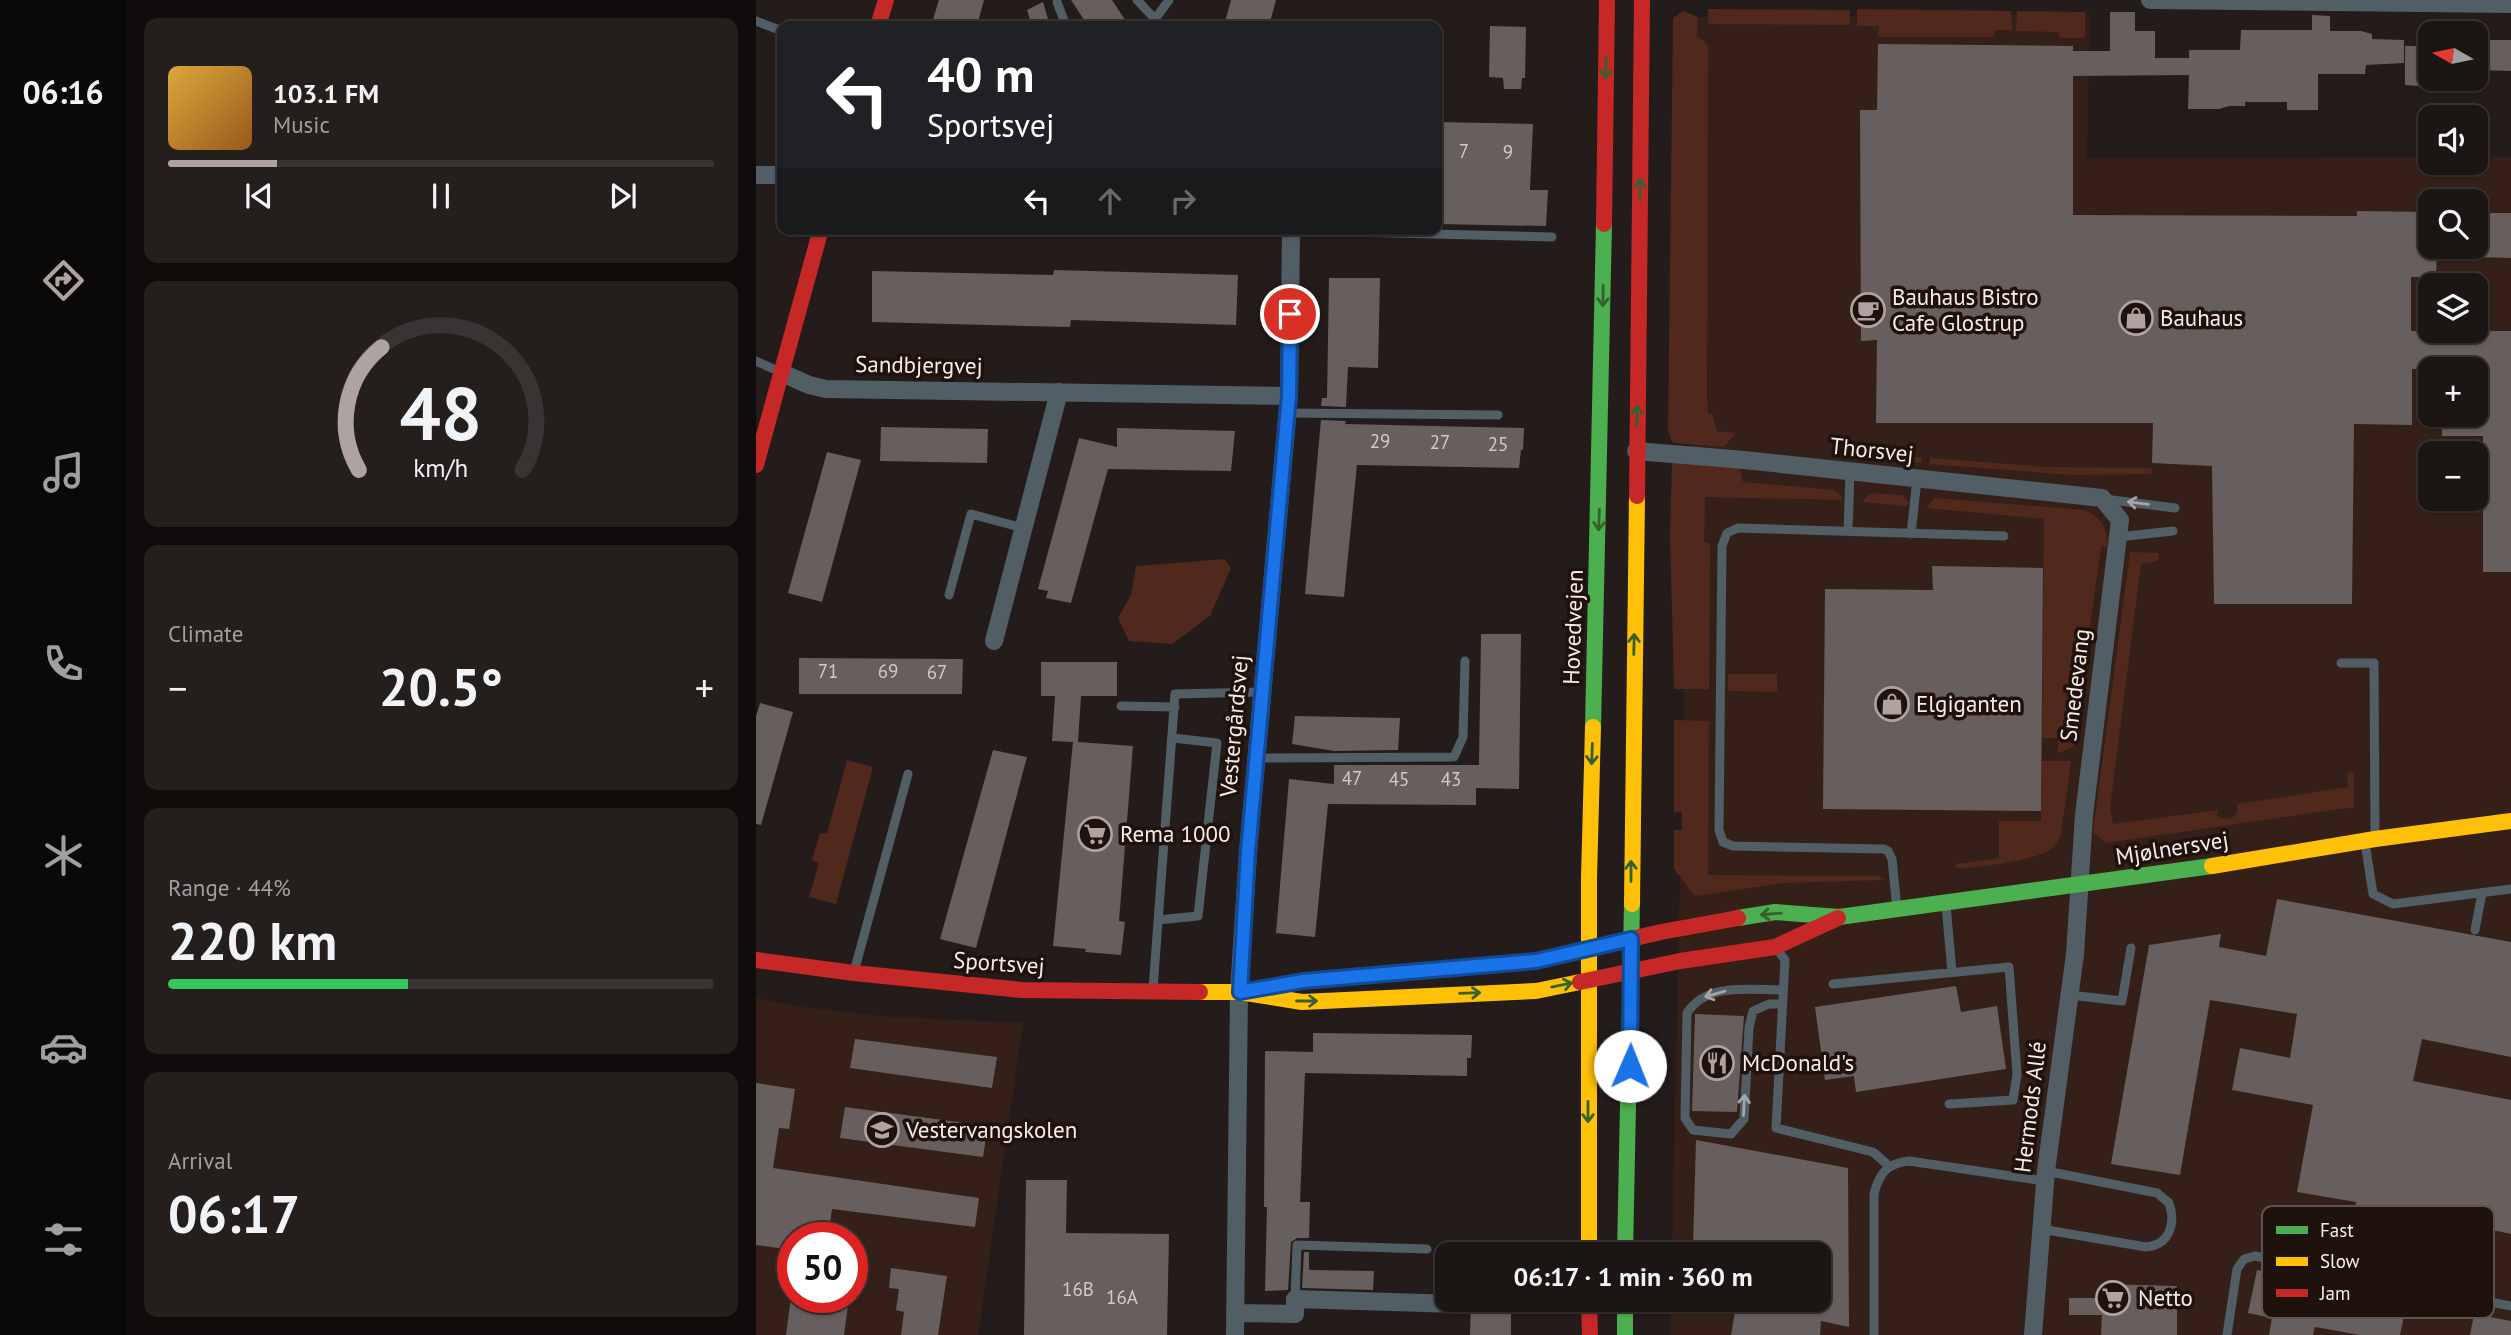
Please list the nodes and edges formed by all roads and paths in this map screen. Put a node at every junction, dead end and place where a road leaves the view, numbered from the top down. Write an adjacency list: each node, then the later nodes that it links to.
1 (886, 0): 11 (street)
2 (1137, 0): 9 (lane)
3 (1169, 0): 9 (lane)
4 (1607, 0): 61 (street, Hovedvejen, one-way to 61)
5 (1642, 0): 26 (street, one-way to 5)
6 (2150, 0): 8 (street)
7 (1057, 2): 12 (lane)
8 (2511, 4)
9 (1155, 19): 13 (lane)
10 (756, 21): 14 (lane)
11 (880, 21)
12 (1064, 21)
13 (1152, 21)
14 (777, 29)
15 (756, 175): 16 (street)
16 (777, 175)
17 (1442, 234): 20 (lane)
18 (819, 235): 22 (street)
19 (1291, 235): 24 (street, Vestergårdsvej)
20 (1552, 237)
21 (756, 361): 22 (lane)
22 (782, 373): 23 (street, Sandbjergvej); 27 (street)
23 (1059, 392): 24 (street, Sandbjergvej); 32 (street)
24 (1288, 404): 25 (lane); 42 (street, Vestergårdsvej)
25 (1498, 415)
26 (1636, 451): 28 (street, Thorsvej); 58 (street, one-way to 26)
27 (756, 465)
28 (1850, 472): 29 (street, Thorsvej); 33 (lane)
29 (1917, 480): 30 (street, Thorsvej); 35 (lane)
30 (2102, 498): 31 (lane, one-way to 30); 37 (street, Smedevang)
31 (2175, 508)
32 (1023, 528): 38 (lane); 39 (street)
33 (1848, 531): 35 (lane); 54 (lane)
34 (2173, 531): 37 (lane)
35 (1911, 534): 36 (lane)
36 (2004, 536)
37 (2118, 537): 50 (street, Smedevang)
38 (949, 595)
39 (994, 641)
40 (1465, 661): 46 (lane)
41 (2341, 663): 49 (lane)
42 (1262, 692): 44 (lane); 46 (street, Vestergårdsvej)
43 (1121, 706): 44 (lane)
44 (1175, 708): 45 (lane)
45 (1173, 738): 56 (lane); 56 (lane)
46 (1256, 758): 69 (street, Vestergårdsvej)
47 (908, 774): 65 (lane)
48 (2511, 821): 49 (street, Mjølnersvej)
49 (2370, 840): 50 (street, Mjølnersvej); 52 (lane)
50 (2081, 885): 53 (street, Mjølnersvej); 71 (street, Hermods Allé)
51 (2511, 889): 52 (lane)
52 (2482, 893): 57 (lane)
53 (1946, 904): 54 (street, Mjølnersvej); 64 (lane)
54 (1898, 910): 55 (street, Mjølnersvej)
55 (1839, 917): 58 (street, Mjølnersvej, one-way to 58); 59 (street, Mjølnersvej)
56 (1157, 920): 70 (lane)
57 (2475, 930)
58 (1631, 939): 61 (street, Sportsvej); 63 (street)
59 (1775, 947): 63 (street, Mjølnersvej); 68 (lane)
60 (2131, 948): 71 (lane)
61 (1589, 949): 66 (street, Hovedvejen); 69 (street, Sportsvej)
62 (756, 960): 65 (street, Sportsvej)
63 (1630, 971): 66 (street, Sportsvej); 78 (street)
64 (1952, 972): 67 (lane); 73 (lane)
65 (854, 973): 70 (street, Sportsvej)
66 (1589, 980): 69 (street, Sportsvej, one-way to 66); 77 (street, Hovedvejen, one-way to 77)
67 (1833, 984)
68 (1783, 990): 72 (lane); 72 (lane, one-way to 72)
69 (1240, 992): 70 (street, Sportsvej); 85 (street, Vestergårdsvej)
70 (1153, 993)
71 (2070, 995): 75 (street, Hermods Allé)
72 (1782, 1004): 74 (lane)
73 (1949, 1104)
74 (1889, 1166): 75 (lane); 89 (lane)
75 (2045, 1176): 76 (street, Hermods Allé); 76 (lane)
76 (2041, 1229): 90 (street, Hermods Allé)
77 (1589, 1242)
78 (1625, 1242)
79 (1427, 1249): 81 (lane)
80 (2262, 1257): 91 (lane)
81 (1295, 1299): 82 (street); 85 (street)
82 (1435, 1303)
83 (1589, 1312): 87 (street)
84 (1625, 1312): 88 (street)
85 (1235, 1313): 86 (street, Vestergårdsvej)
86 (1235, 1335)
87 (1590, 1335)
88 (1625, 1335)
89 (1874, 1335)
90 (2033, 1335)
91 (2227, 1335)

